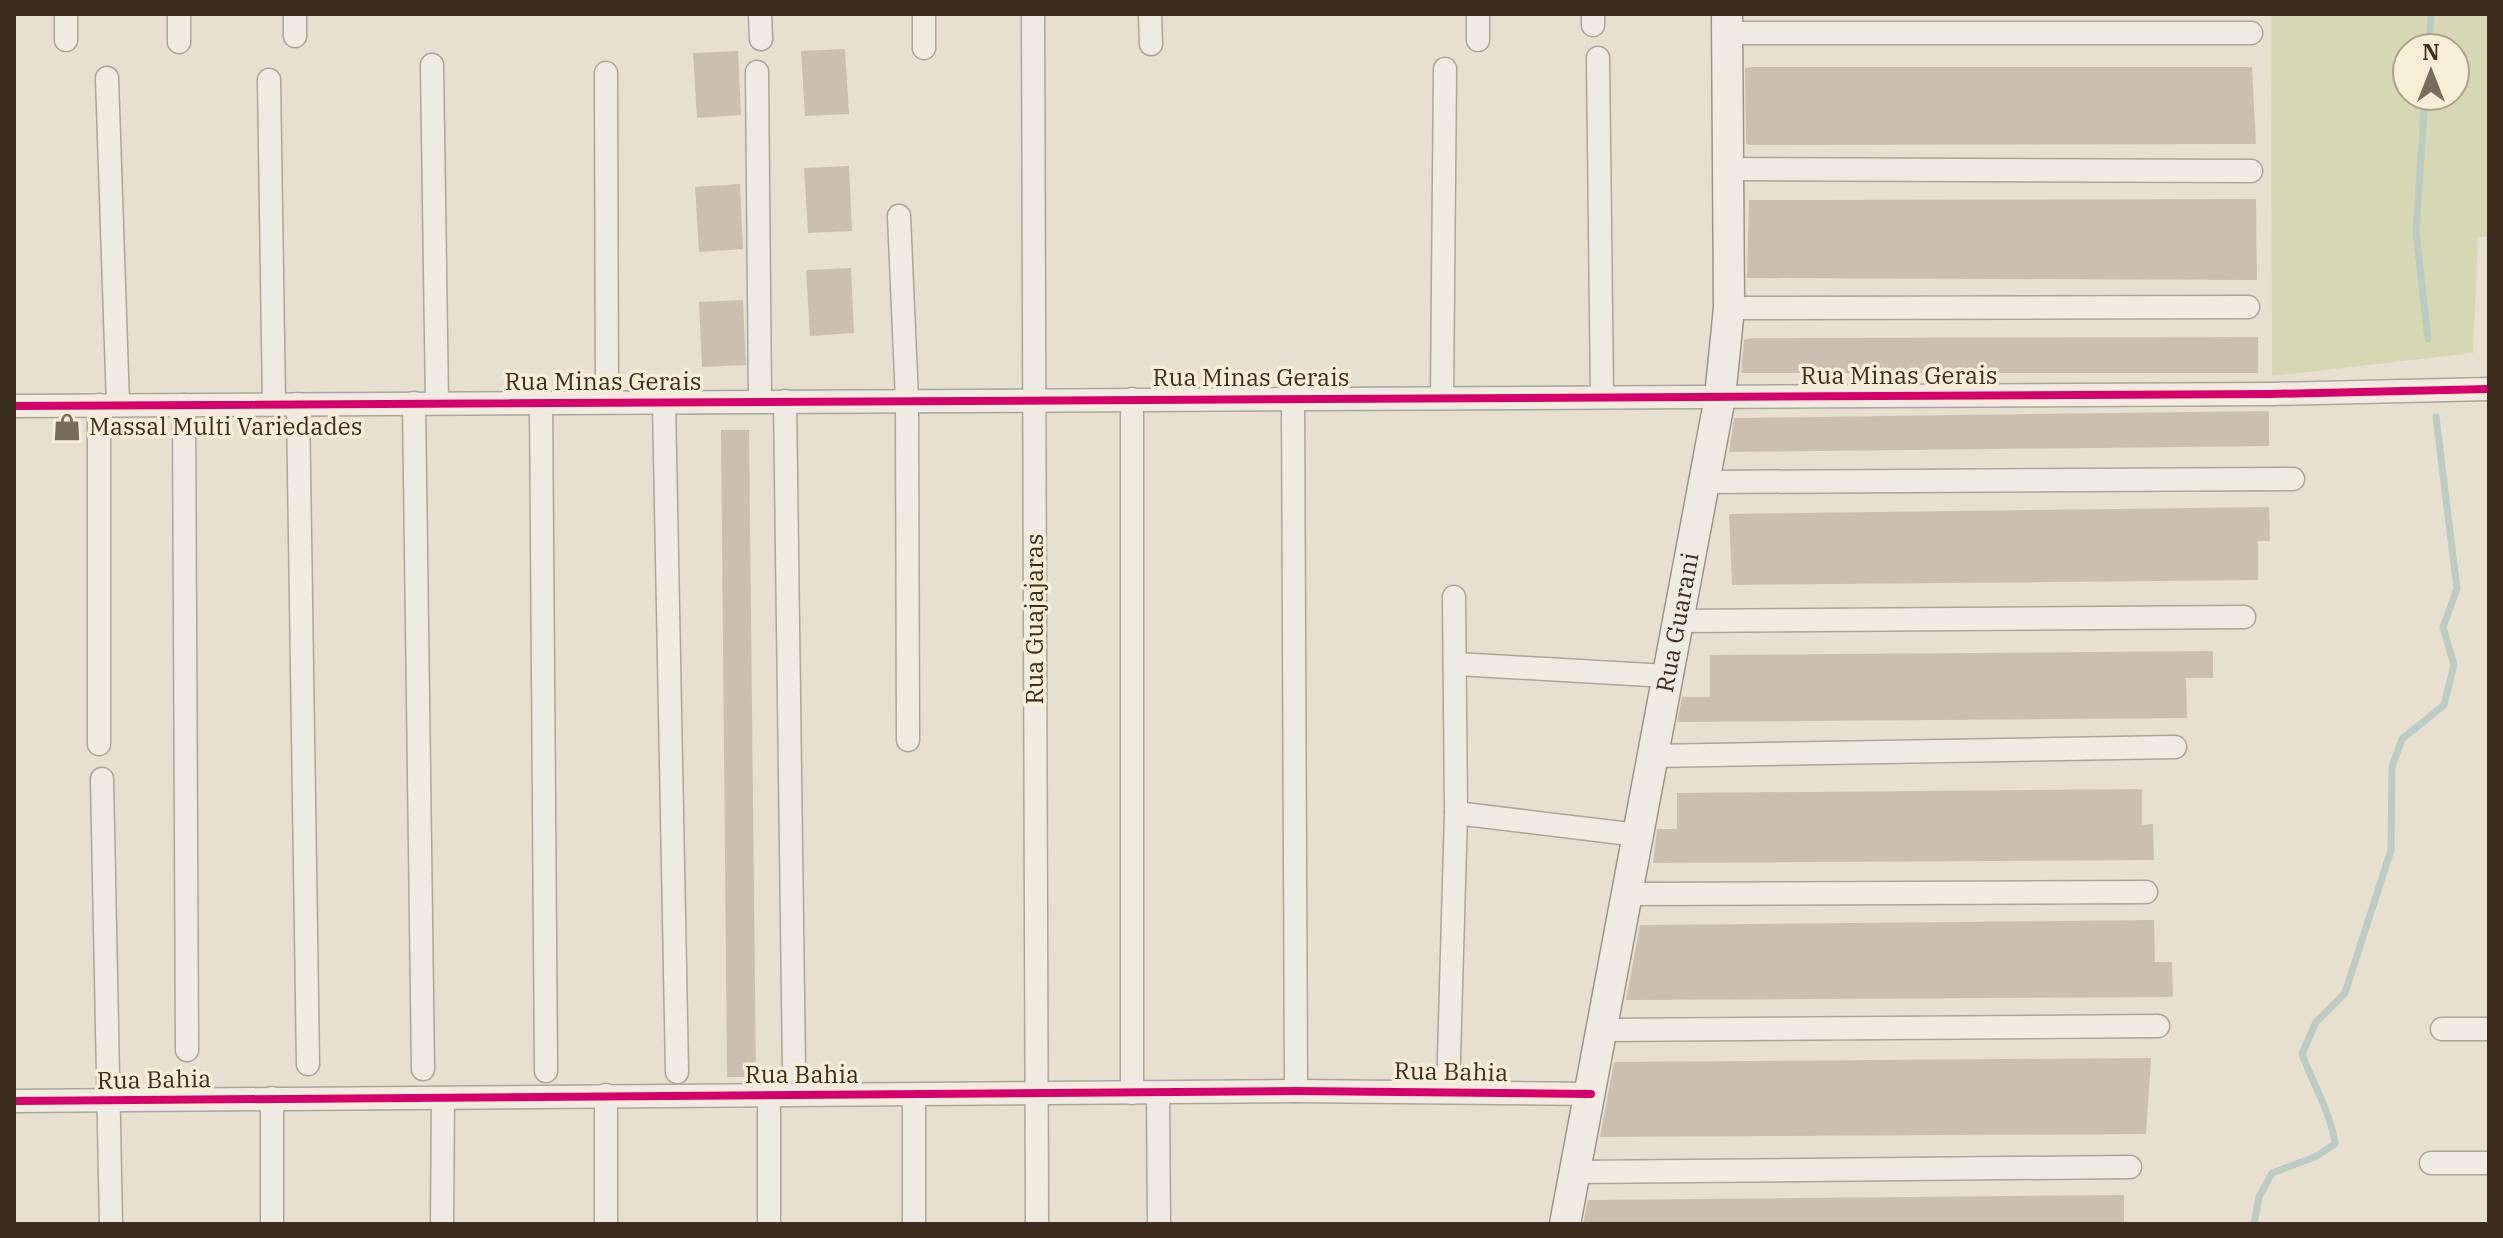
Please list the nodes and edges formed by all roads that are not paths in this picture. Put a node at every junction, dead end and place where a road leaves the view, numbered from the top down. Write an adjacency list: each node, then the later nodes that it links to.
1 (66, 14): 11 (street)
2 (179, 14): 13 (street)
3 (760, 14): 10 (street)
4 (924, 14): 15 (street)
5 (1033, 14): 33 (street, Rua Guajajaras)
6 (1150, 14): 14 (street)
7 (1478, 14): 12 (street)
8 (1727, 23): 9 (street); 23 (street, Rua Guarani)
9 (2251, 33)
10 (761, 39)
11 (66, 40)
12 (1478, 40)
13 (179, 42)
14 (1151, 44)
15 (924, 48)
16 (1598, 58): 29 (street)
17 (432, 65): 41 (street)
18 (1445, 69): 30 (street)
19 (757, 72): 36 (street)
20 (606, 73): 38 (street)
21 (107, 78): 45 (street)
22 (269, 80): 43 (street)
23 (1728, 169): 24 (street); 27 (street, Rua Guarani)
24 (2251, 171)
25 (899, 216): 35 (street)
26 (2248, 307): 27 (street)
27 (1729, 308): 31 (street, Rua Guarani)
28 (2489, 389): 31 (street, Rua Minas Gerais)
29 (1602, 396): 30 (street, Rua Minas Gerais); 31 (street, Rua Minas Gerais)
30 (1442, 397): 32 (street, Rua Minas Gerais)
31 (1720, 397): 49 (street, Rua Guarani)
32 (1293, 398): 34 (street, Rua Minas Gerais); 74 (street)
33 (1035, 399): 34 (street, Rua Minas Gerais); 35 (street, Rua Minas Gerais); 76 (street, Rua Guajajaras)
34 (1132, 399): 77 (street)
35 (907, 400): 37 (street, Rua Minas Gerais); 55 (street)
36 (760, 401): 37 (street, Rua Minas Gerais); 39 (street, Rua Minas Gerais)
37 (785, 401): 72 (street)
38 (607, 402): 39 (street, Rua Minas Gerais); 42 (street, Rua Minas Gerais)
39 (664, 402): 73 (street)
40 (414, 403): 41 (street, Rua Minas Gerais); 44 (street, Rua Minas Gerais); 70 (street)
41 (437, 403): 42 (street, Rua Minas Gerais)
42 (541, 403): 71 (street)
43 (274, 404): 44 (street, Rua Minas Gerais); 46 (street, Rua Minas Gerais)
44 (298, 404): 69 (street)
45 (108, 405): 46 (street, Rua Minas Gerais); 47 (street, Rua Minas Gerais); 56 (street)
46 (184, 405): 68 (street)
47 (14, 406)
48 (2293, 479): 49 (street)
49 (1705, 482): 52 (street, Rua Guarani)
50 (1454, 597): 53 (street)
51 (2244, 617): 52 (street)
52 (1679, 621): 54 (street, Rua Guarani)
53 (1457, 664): 54 (street); 60 (street)
54 (1667, 676): 58 (street, Rua Guarani)
55 (908, 740)
56 (99, 744)
57 (2175, 747): 58 (street)
58 (1653, 756): 61 (street, Rua Guarani)
59 (102, 779): 86 (street)
60 (1456, 813): 61 (street); 75 (street)
61 (1638, 835): 63 (street, Rua Guarani)
62 (2146, 892): 63 (street)
63 (1628, 894): 67 (street, Rua Guarani)
64 (2158, 1026): 67 (street)
65 (2442, 1029): 66 (street)
66 (2489, 1029)
67 (1602, 1030): 79 (street, Rua Guarani)
68 (187, 1050)
69 (308, 1064)
70 (423, 1069)
71 (546, 1071)
72 (794, 1071)
73 (677, 1072)
74 (1296, 1091): 75 (street, Rua Bahia); 78 (street, Rua Bahia)
75 (1448, 1092): 79 (street, Rua Bahia)
76 (1036, 1093): 77 (street, Rua Bahia); 81 (street, Rua Bahia); 97 (street, Rua Guajajaras)
77 (1132, 1093): 78 (street, Rua Bahia)
78 (1158, 1093): 98 (street)
79 (1591, 1094): 90 (street, Rua Guarani)
80 (606, 1095): 82 (street, Rua Bahia); 84 (street, Rua Bahia); 94 (street)
81 (914, 1095): 82 (street, Rua Bahia); 96 (street)
82 (769, 1096): 95 (street)
83 (272, 1098): 84 (street, Rua Bahia); 86 (street, Rua Bahia); 92 (street)
84 (443, 1098): 93 (street)
85 (14, 1101): 86 (street, Rua Bahia)
86 (109, 1101): 91 (street)
87 (2431, 1163): 88 (street)
88 (2489, 1163)
89 (2130, 1167): 90 (street)
90 (1575, 1172): 99 (street, Rua Guarani)
91 (111, 1224)
92 (272, 1224)
93 (442, 1224)
94 (606, 1224)
95 (769, 1224)
96 (914, 1224)
97 (1037, 1224)
98 (1159, 1224)
99 (1565, 1224)

